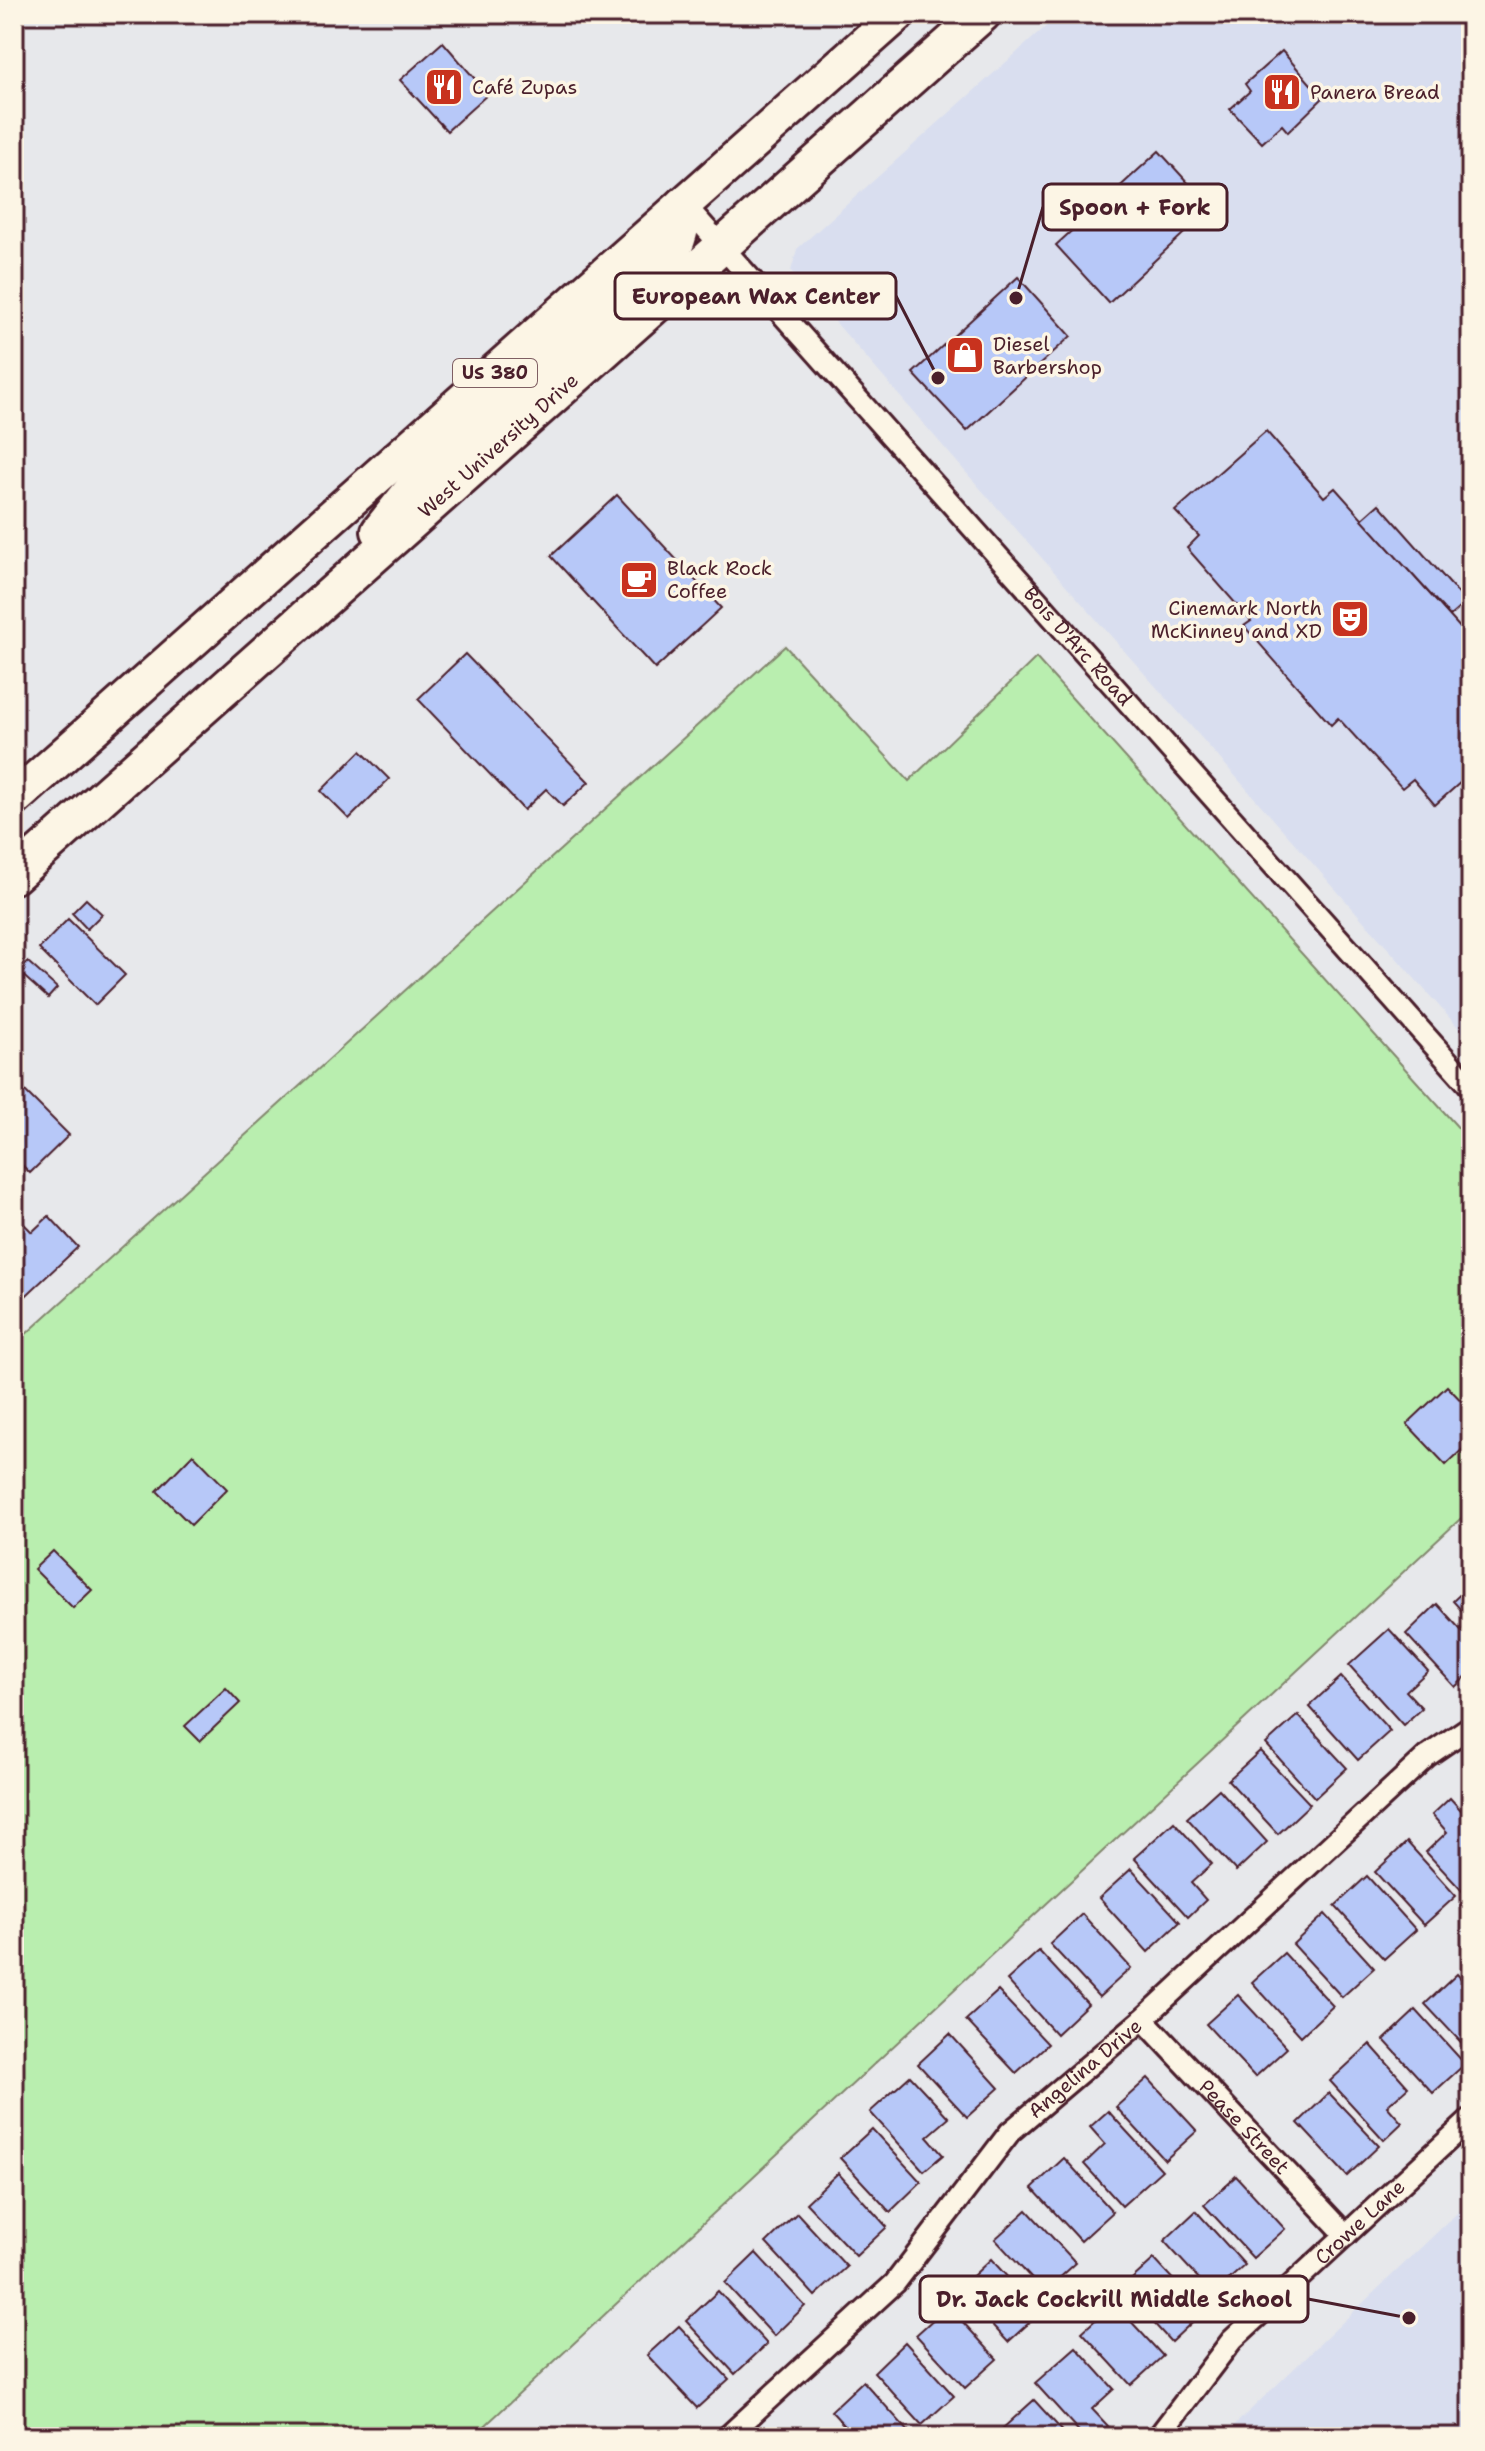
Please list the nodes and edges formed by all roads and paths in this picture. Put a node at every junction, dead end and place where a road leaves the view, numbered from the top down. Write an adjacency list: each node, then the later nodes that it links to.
1 (898, 14): 3 (highway, US 380)
2 (983, 14): 4 (highway, West University Drive / US 380)
3 (684, 204): 4 (street, Bois D'Arc Road); 5 (highway); 6 (highway, US 380)
4 (722, 248): 5 (highway, West University Drive / US 380); 10 (street, Bois D'Arc Road)
5 (323, 600): 8 (highway, West University Drive / US 380)
6 (53, 765): 7 (highway, US 380); 8 (highway)
7 (14, 799)
8 (82, 815): 9 (highway, West University Drive / US 380)
9 (14, 876)
10 (1471, 1087)
11 (1471, 1726): 12 (street, Angelina Drive)
12 (1143, 2019): 14 (street, Pease Street); 15 (street, Angelina Drive)
13 (1471, 2119): 14 (street, Crowe Lane)
14 (1346, 2235): 16 (street, Crowe Lane)
15 (727, 2437)
16 (1158, 2437)

